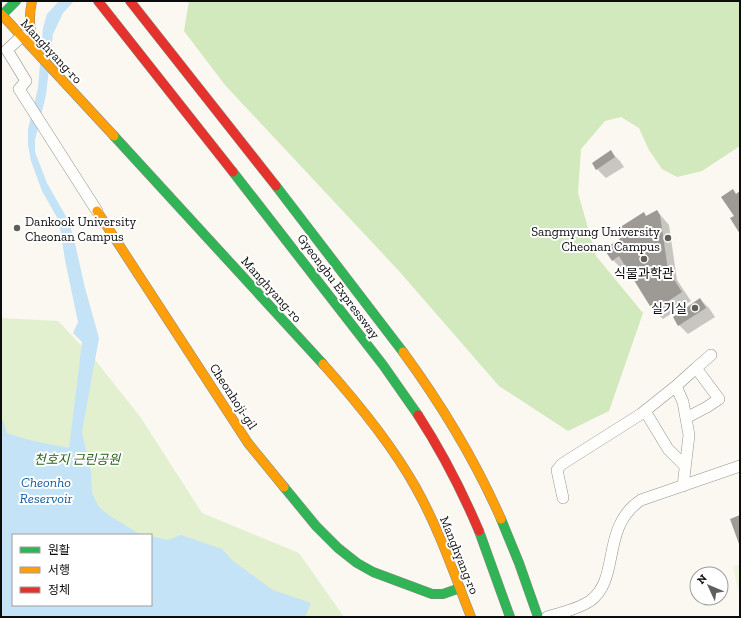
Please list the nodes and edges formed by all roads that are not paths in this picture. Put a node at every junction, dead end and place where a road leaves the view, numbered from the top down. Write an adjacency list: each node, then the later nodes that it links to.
1 (16, 1): 5 (main road)
2 (32, 1): 8 (main road)
3 (98, 1): 23 (main road, Gyeongbu Expressway)
4 (130, 1): 24 (main road, Gyeongbu Expressway)
5 (1, 15): 7 (main road, Manghyang-ro)
6 (5, 35): 7 (main road, Manghyang-ro)
7 (18, 43): 8 (main road, Manghyang-ro); 9 (street, Cheonhoji-gil)
8 (34, 48): 21 (main road, Manghyang-ro)
9 (97, 211): 21 (main road, Cheonhoji-gil)
10 (712, 355): 11 (street)
11 (696, 368): 12 (street); 14 (street)
12 (676, 386): 13 (street); 14 (street)
13 (645, 411): 15 (street); 18 (street)
14 (686, 418): 15 (street)
15 (685, 466): 17 (street)
16 (740, 466): 17 (street)
17 (683, 486): 25 (street)
18 (563, 498)
19 (414, 505): 20 (main road, Manghyang-ro)
20 (421, 517)
21 (460, 588): 22 (main road, Manghyang-ro)
22 (471, 617)
23 (510, 617)
24 (538, 617)
25 (547, 617)

